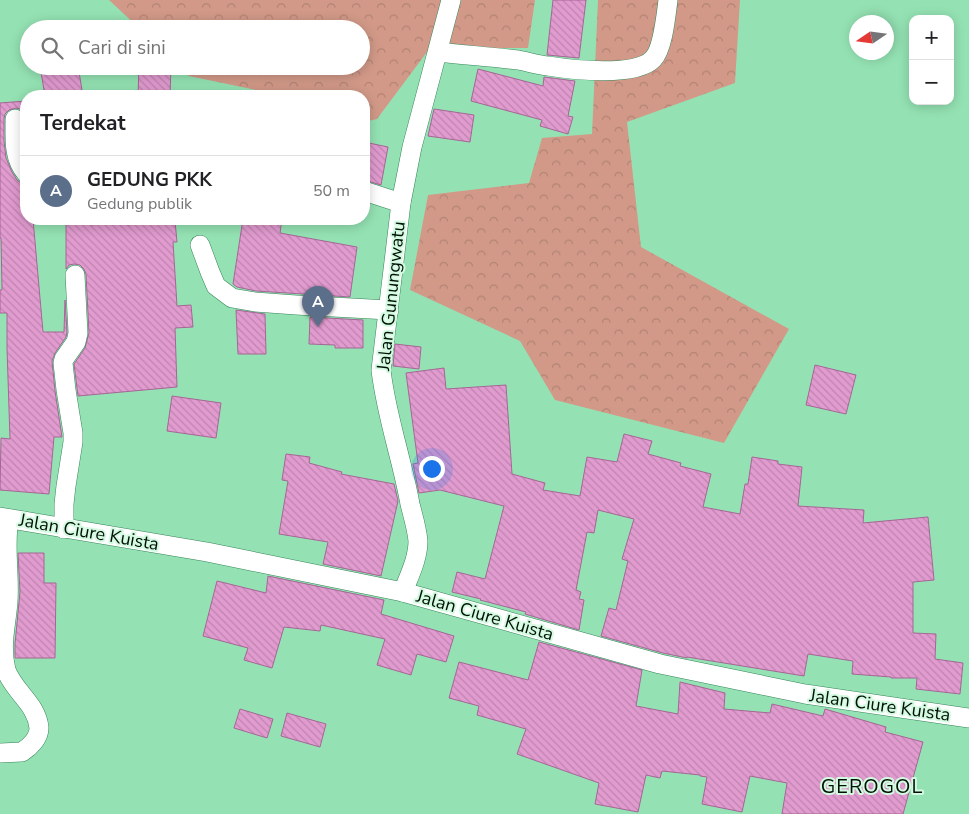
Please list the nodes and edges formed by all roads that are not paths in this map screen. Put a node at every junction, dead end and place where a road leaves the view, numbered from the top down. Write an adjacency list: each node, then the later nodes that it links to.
1 (451, 0): 3 (street, Jalan Gunungwatu)
2 (668, 0): 3 (street)
3 (438, 52): 7 (street, Jalan Gunungwatu)
4 (15, 119): 5 (street)
5 (20, 164)
6 (370, 193): 7 (street)
7 (401, 203): 10 (street, Jalan Gunungwatu)
8 (200, 244): 10 (street)
9 (75, 275): 12 (street)
10 (388, 310): 13 (street, Jalan Gunungwatu)
11 (5, 518): 12 (street, Jalan Ciure Kuista); 15 (street)
12 (64, 529): 13 (street, Jalan Ciure Kuista)
13 (403, 592): 14 (street, Jalan Ciure Kuista)
14 (969, 718)
15 (0, 753)

